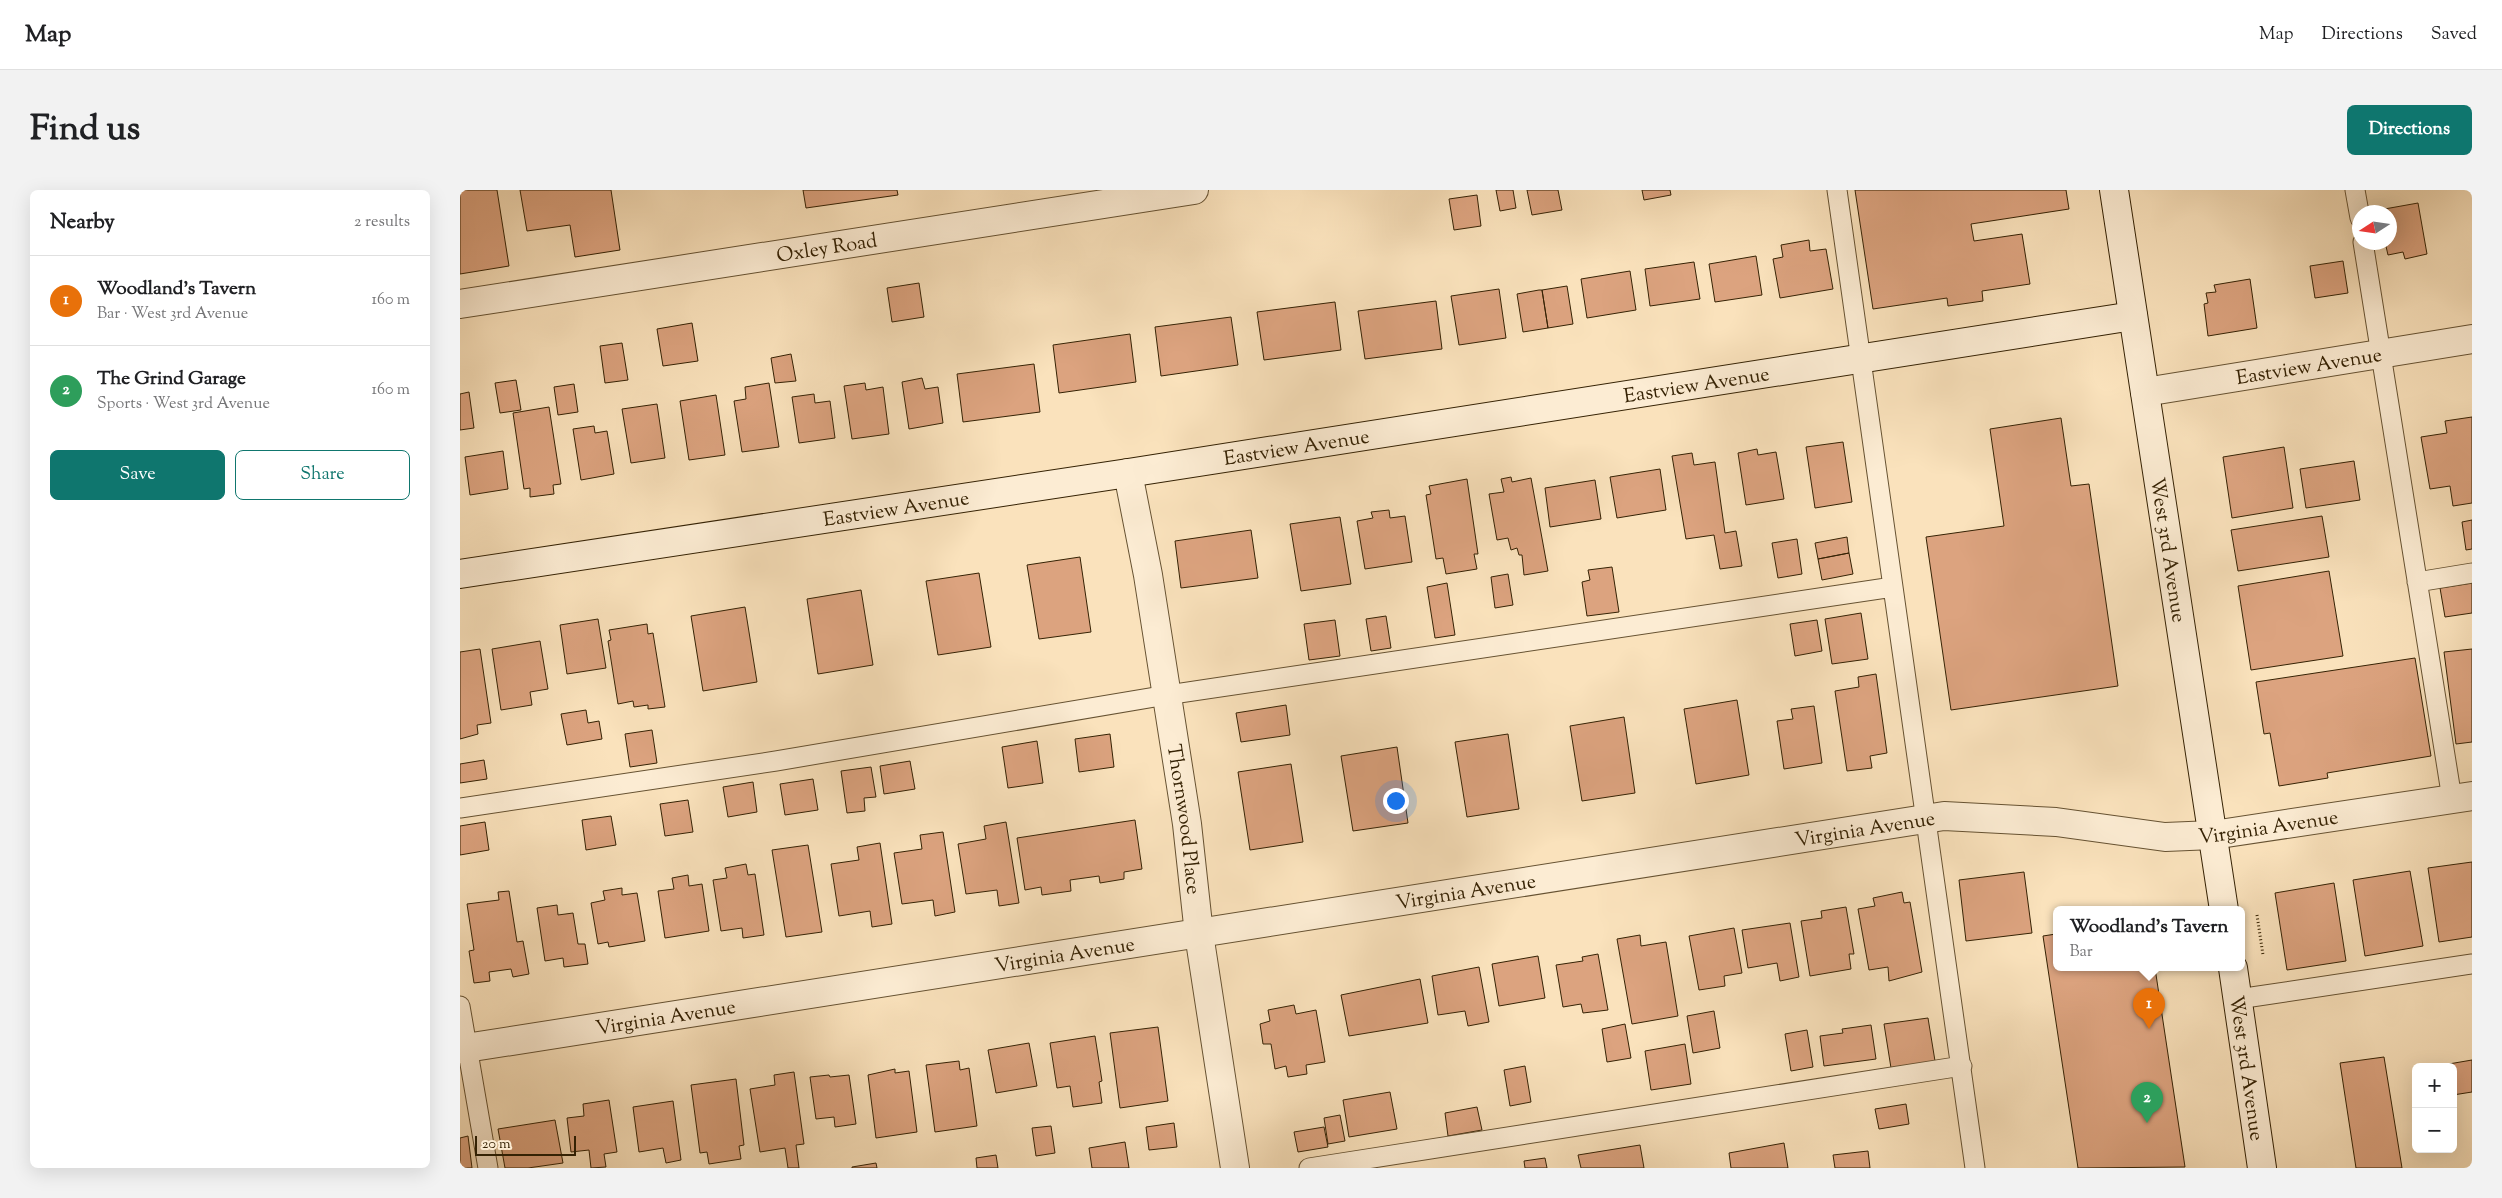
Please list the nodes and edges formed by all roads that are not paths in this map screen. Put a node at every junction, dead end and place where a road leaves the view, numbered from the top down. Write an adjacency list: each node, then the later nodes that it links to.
1 (1837, 190): 11 (lane)
2 (2114, 190): 8 (street, West 3rd Avenue)
3 (2356, 190): 5 (lane)
4 (1177, 191): 7 (street, Oxley Road)
5 (2358, 205)
6 (2364, 250): 10 (lane)
7 (460, 304)
8 (2132, 316): 11 (street, Eastview Avenue); 12 (street, West 3rd Avenue)
9 (2472, 340): 10 (street, Eastview Avenue)
10 (2380, 354): 12 (street, Eastview Avenue); 16 (lane)
11 (1861, 358): 13 (street, Eastview Avenue); 17 (lane)
12 (2145, 392): 22 (street, West 3rd Avenue)
13 (1128, 473): 15 (street, Eastview Avenue); 18 (street, Thornwood Place)
14 (2472, 573): 16 (lane)
15 (460, 574)
16 (2416, 582): 19 (lane)
17 (1893, 587): 18 (lane); 21 (lane)
18 (1167, 695): 20 (lane); 24 (street, Thornwood Place)
19 (2462, 798): 22 (street, Virginia Avenue)
20 (460, 808)
21 (1926, 820): 22 (street, Virginia Avenue); 24 (street, Virginia Avenue); 30 (lane)
22 (2213, 836): 23 (street, West 3rd Avenue)
23 (2223, 906)
24 (1199, 934): 29 (street, Virginia Avenue); 32 (street, Thornwood Place)
25 (2472, 964): 27 (lane)
26 (2233, 971): 27 (street, West 3rd Avenue)
27 (2238, 999): 35 (street, West 3rd Avenue)
28 (460, 1006): 29 (lane)
29 (463, 1049): 31 (lane)
30 (1962, 1066): 33 (lane); 34 (lane)
31 (488, 1168)
32 (1235, 1168)
33 (1309, 1168)
34 (1975, 1168)
35 (2262, 1168)

